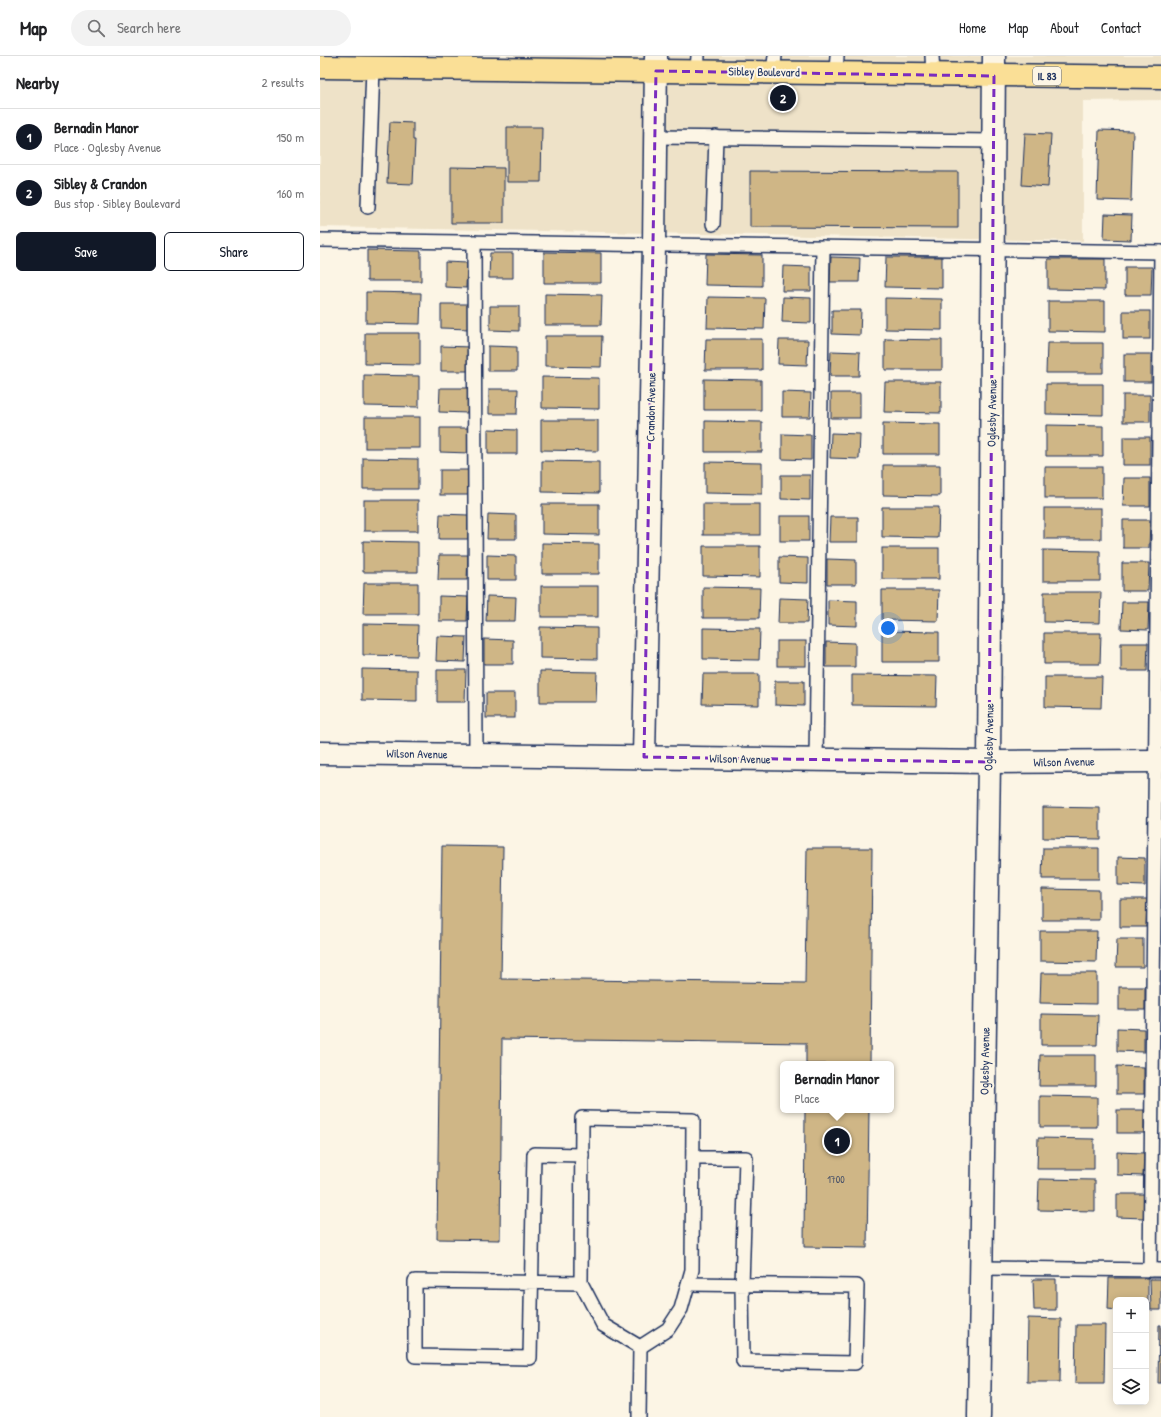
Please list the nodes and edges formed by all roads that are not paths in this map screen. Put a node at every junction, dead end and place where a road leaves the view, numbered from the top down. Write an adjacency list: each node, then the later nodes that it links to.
1 (422, 62): 2 (main road, Sibley Boulevard / IL 83); 10 (main road, Sibley Boulevard / IL 83)
2 (527, 63): 3 (main road, Sibley Boulevard / IL 83)
3 (656, 63): 4 (main road, Sibley Boulevard / IL 83); 12 (street, Crandon Avenue)
4 (698, 64): 5 (main road, Sibley Boulevard / IL 83)
5 (774, 64): 6 (main road, Sibley Boulevard / IL 83)
6 (836, 65): 7 (main road, Sibley Boulevard / IL 83)
7 (932, 65): 8 (main road, Sibley Boulevard / IL 83)
8 (994, 66): 11 (main road, Sibley Boulevard / IL 83); 14 (street, Oglesby Avenue)
9 (320, 67): 10 (main road, Sibley Boulevard / IL 83)
10 (373, 68): 15 (lane)
11 (1161, 77)
12 (655, 137): 13 (lane); 19 (street, Crandon Avenue)
13 (716, 137): 14 (lane); 16 (lane)
14 (994, 141): 21 (street, Oglesby Avenue)
15 (368, 206)
16 (713, 224)
17 (320, 240): 18 (lane)
18 (474, 242): 19 (lane); 24 (lane)
19 (654, 245): 20 (lane); 25 (street, Crandon Avenue)
20 (822, 247): 21 (lane); 26 (lane)
21 (994, 250): 22 (lane); 28 (street, Oglesby Avenue)
22 (1161, 252): 27 (lane)
23 (320, 753): 24 (street, Wilson Avenue)
24 (476, 755): 25 (street, Wilson Avenue)
25 (644, 757): 26 (street, Wilson Avenue)
26 (816, 760): 28 (street, Wilson Avenue)
27 (1158, 761): 28 (street, Wilson Avenue); 32 (lane)
28 (988, 762): 31 (street, Oglesby Avenue)
29 (582, 1155): 30 (lane); 33 (lane); 34 (lane)
30 (693, 1158): 35 (lane); 36 (lane)
31 (982, 1268): 32 (lane); 39 (street, Oglesby Avenue)
32 (1156, 1270)
33 (530, 1282): 33 (lane); 34 (lane)
34 (581, 1283): 37 (lane)
35 (688, 1284): 36 (lane); 37 (lane)
36 (742, 1285): 36 (lane)
37 (640, 1347): 38 (lane)
38 (639, 1417)
39 (979, 1417)

